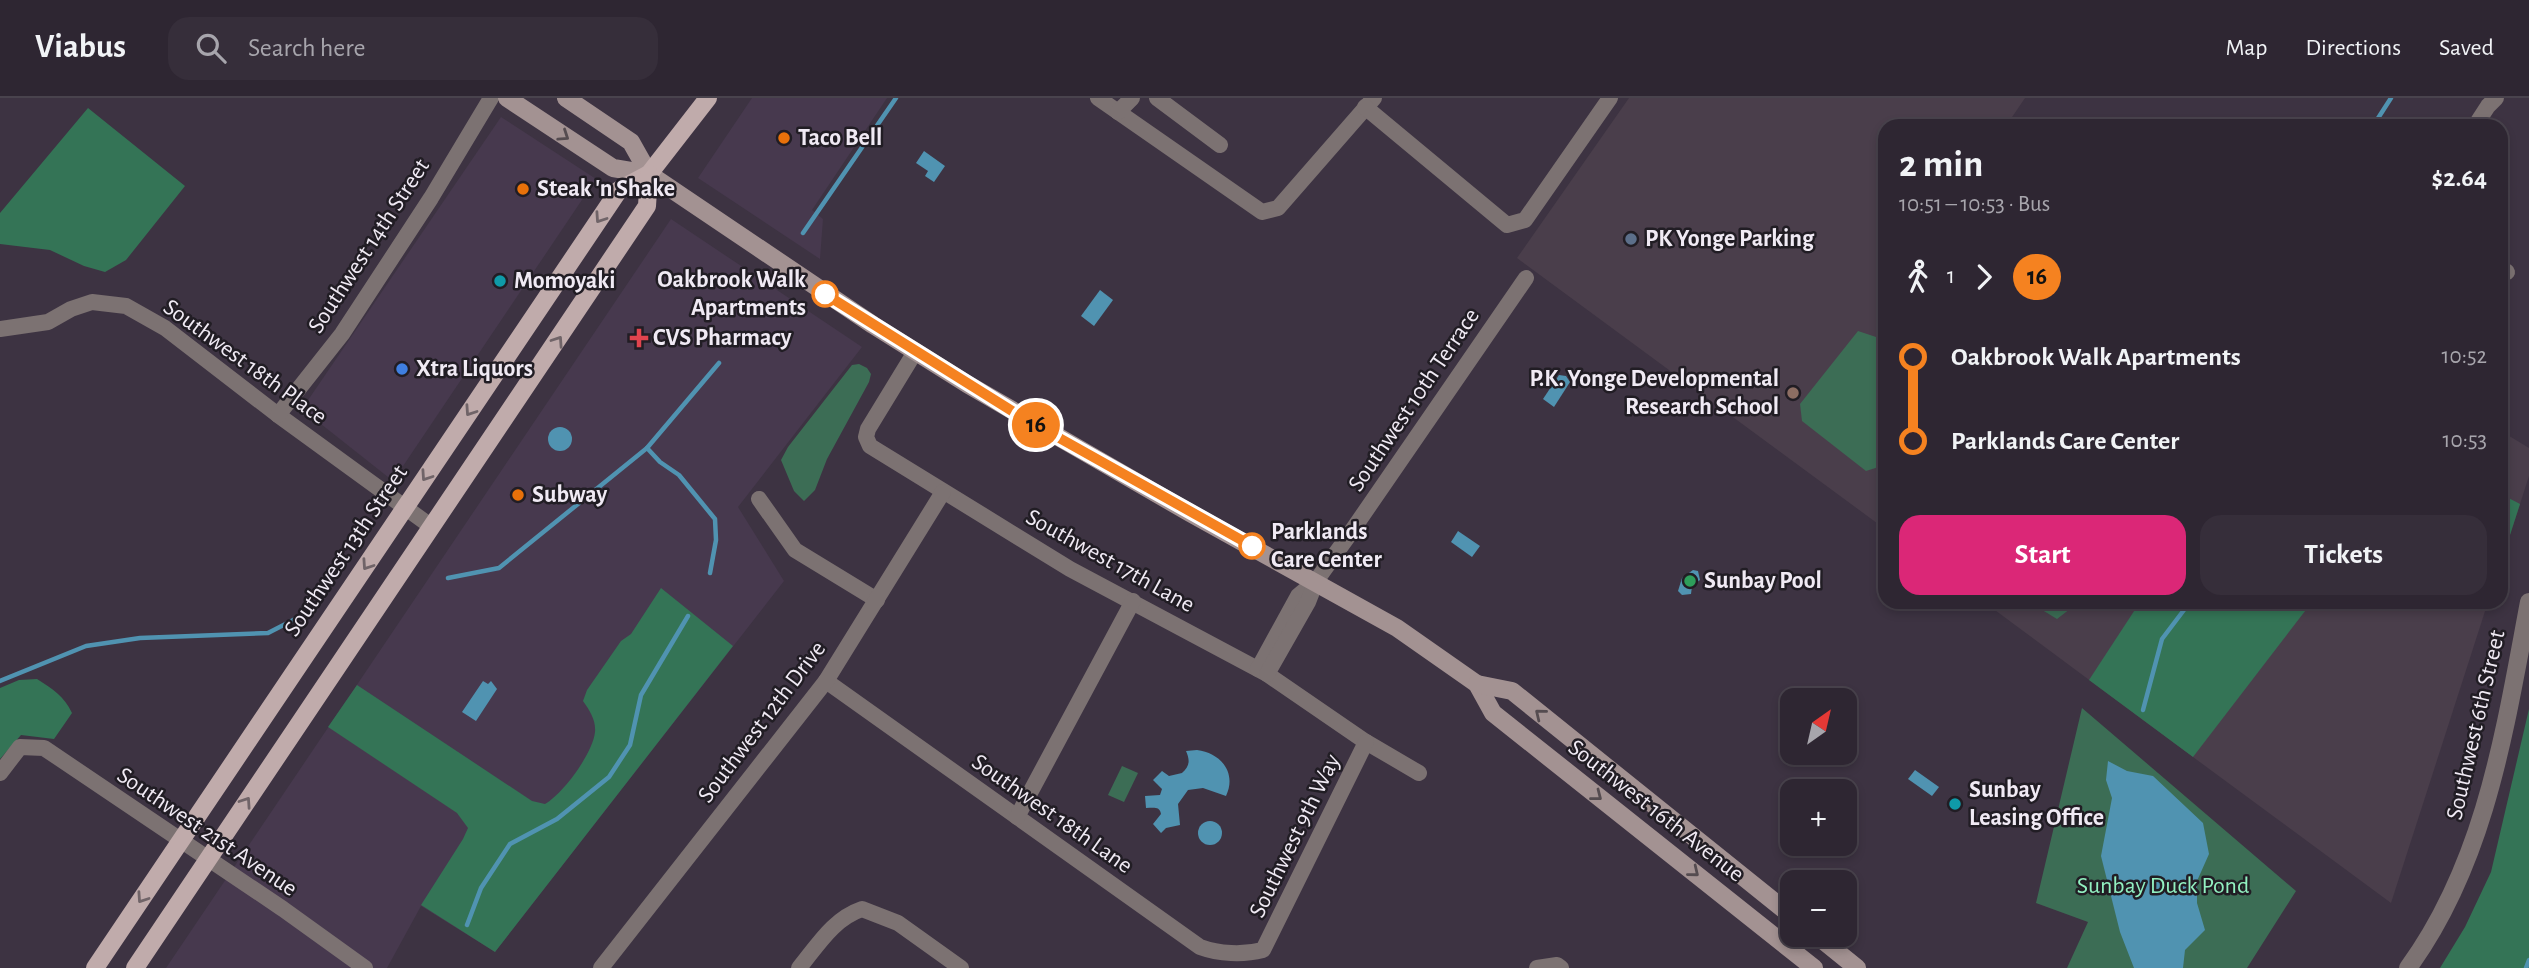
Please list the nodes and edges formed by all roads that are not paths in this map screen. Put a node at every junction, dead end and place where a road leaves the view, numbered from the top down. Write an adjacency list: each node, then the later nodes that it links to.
1 (491, 98): 18 (street, Southwest 14th Street)
2 (507, 98): 14 (main road, Southwest 16th Avenue, one-way to 14)
3 (566, 98): 14 (main road, Southwest 16th Avenue)
4 (708, 98): 14 (main road, Southwest 13th Street)
5 (1099, 98): 11 (street)
6 (1132, 98): 11 (street)
7 (1157, 98): 13 (street)
8 (1610, 98): 10 (street)
9 (2496, 98): 12 (street)
10 (1369, 103): 11 (street)
11 (1118, 112)
12 (2479, 119)
13 (1220, 145)
14 (649, 174): 17 (main road, Southwest 16th Avenue); 21 (main road, Southwest 13th Street, one-way to 21); 22 (main road, one-way to 14)
15 (1526, 278): 23 (street, Southwest 10th Terrace)
16 (6, 327): 18 (street, Southwest 18th Place)
17 (915, 352): 19 (street, Southwest 17th Lane); 23 (main road, Southwest 16th Avenue)
18 (278, 415): 21 (street, Southwest 18th Place)
19 (943, 492): 24 (street, Southwest 12th Drive); 25 (street, Southwest 17th Lane)
20 (759, 499): 24 (street)
21 (405, 508): 22 (street, Southwest 18th Place); 34 (main road, Southwest 13th Street, one-way to 34)
22 (432, 527): 35 (main road, one-way to 22)
23 (1315, 582): 27 (street, Southwest 10th Terrace); 29 (main road, Southwest 16th Avenue)
24 (877, 600): 28 (street, Southwest 12th Drive)
25 (1133, 601): 27 (street, Southwest 17th Lane); 33 (street)
26 (2529, 602): 49 (street, Southwest 6th Street)
27 (1262, 671): 30 (street, Southwest 17th Lane)
28 (826, 681): 33 (street, Southwest 18th Lane); 43 (street, Southwest 12th Drive)
29 (1477, 684): 36 (main road, Southwest 16th Avenue, one-way to 29); 47 (main road, Southwest 16th Avenue, one-way to 47)
30 (1366, 742): 32 (street, Southwest 17th Lane); 38 (street, Southwest 9th Way)
31 (0, 773): 34 (street, Southwest 21st Avenue)
32 (1419, 773)
33 (1017, 817): 38 (street, Southwest 18th Lane)
34 (181, 841): 35 (street, Southwest 21st Avenue); 40 (main road, Southwest 13th Street, one-way to 40)
35 (208, 859): 41 (main road); 42 (street, Southwest 21st Avenue)
36 (1780, 906)
37 (1831, 947): 48 (main road)
38 (1263, 950)
39 (1539, 967): 46 (street)
40 (95, 968)
41 (135, 968)
42 (365, 968)
43 (601, 968)
44 (799, 968): 45 (street)
45 (961, 968)
46 (1562, 968)
47 (1814, 968)
48 (1857, 968)
49 (2408, 968)

